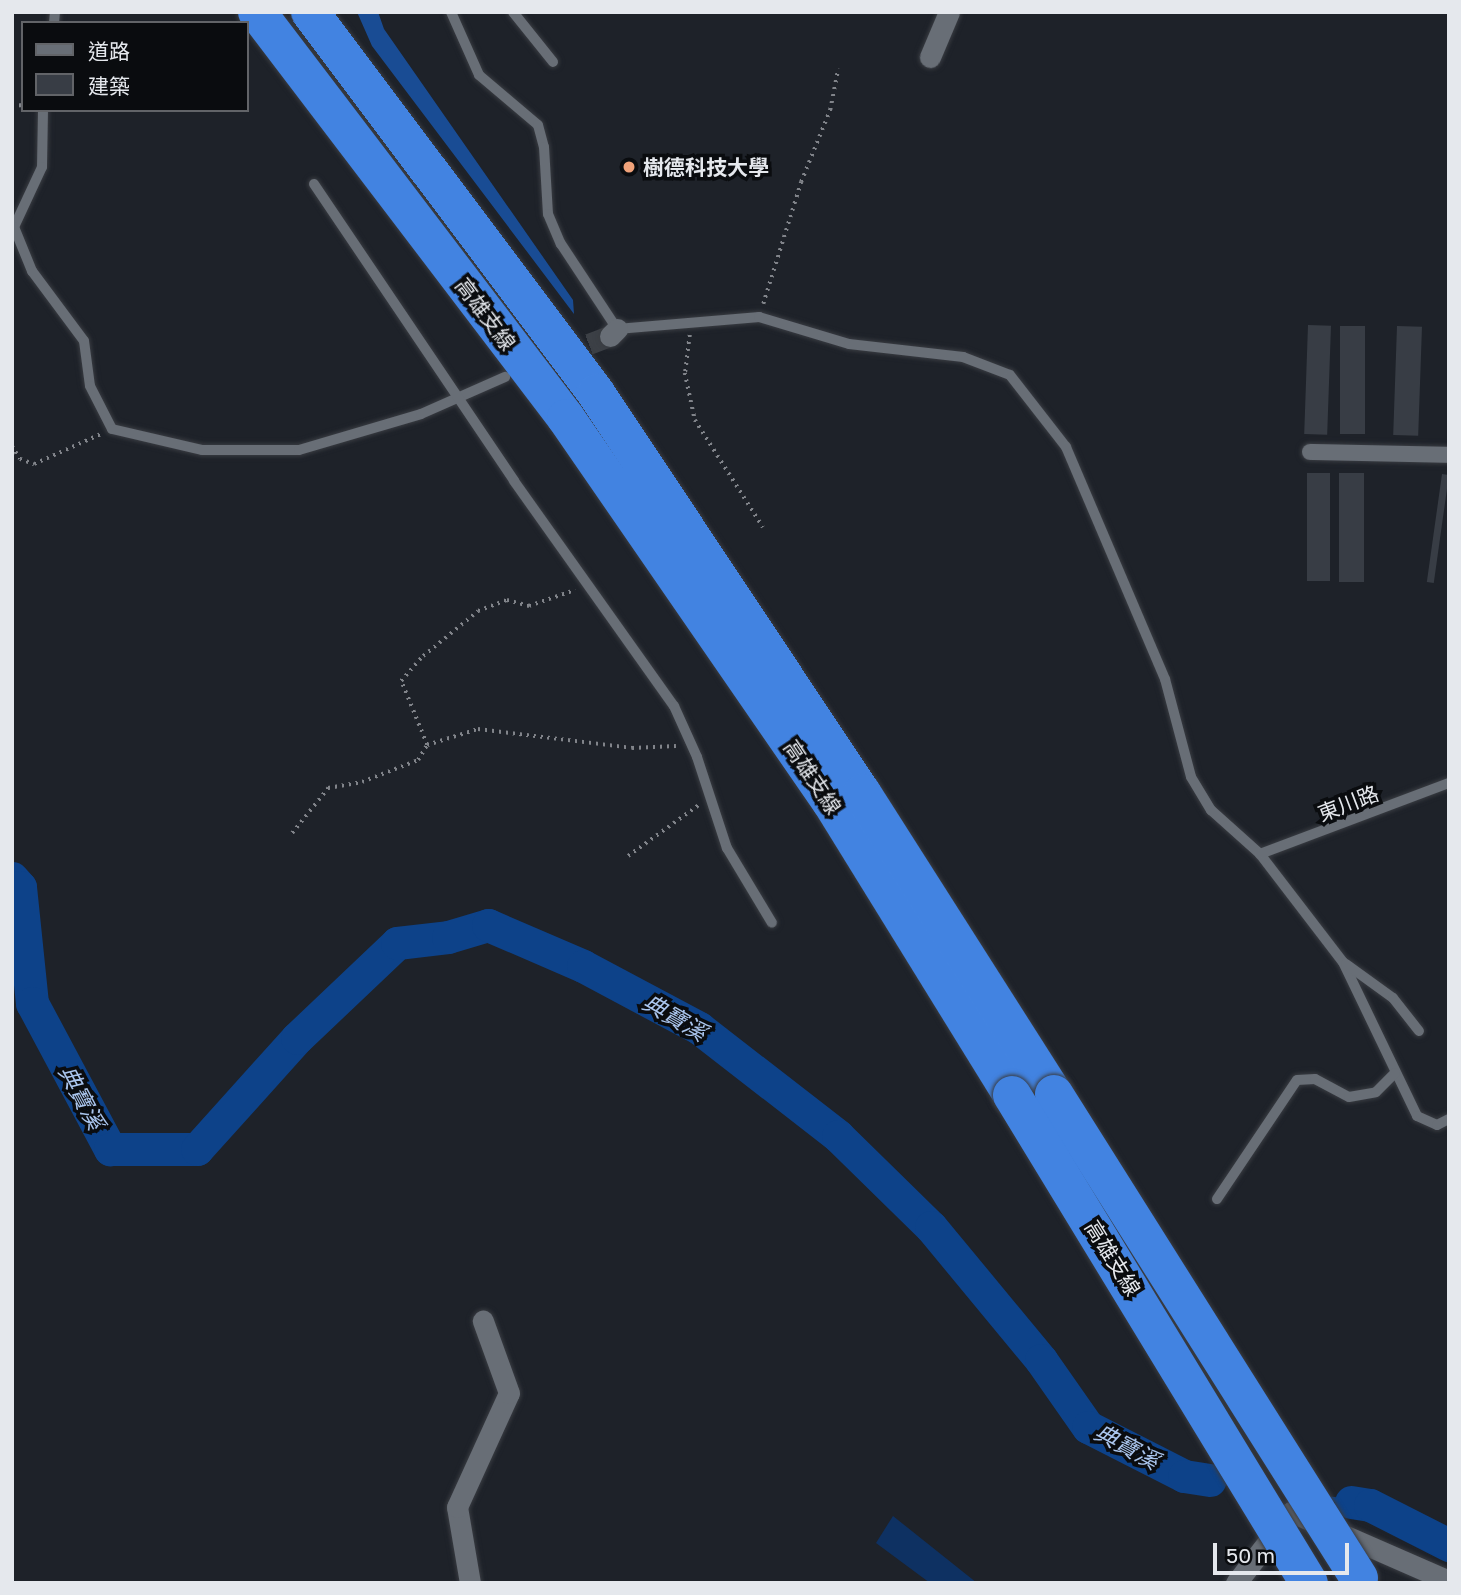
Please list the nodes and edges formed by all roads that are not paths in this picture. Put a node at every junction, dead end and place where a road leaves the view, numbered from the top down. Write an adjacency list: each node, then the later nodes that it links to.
1 (257, 12): 27 (highway, 高雄支線, bridge)
2 (310, 12): 23 (highway, 高雄支線, bridge)
3 (451, 12): 15 (lane)
4 (513, 12): 7 (lane)
5 (949, 12): 6 (street)
6 (930, 57)
7 (553, 62)
8 (43, 112): 11 (lane)
9 (314, 184): 11 (lane)
10 (505, 377): 11 (lane)
11 (458, 396): 16 (lane)
12 (1310, 452): 13 (street)
13 (1449, 454)
14 (1449, 783): 15 (lane, 東川路)
15 (1260, 854): 17 (lane)
16 (772, 923)
17 (1343, 962): 18 (lane); 19 (lane)
18 (1419, 1031)
19 (1395, 1073): 20 (lane); 21 (lane)
20 (1449, 1119)
21 (1217, 1199)
22 (483, 1321): 25 (street)
23 (1360, 1580)
24 (1449, 1581): 26 (street)
25 (470, 1583)
26 (1236, 1583)
27 (1309, 1583)

